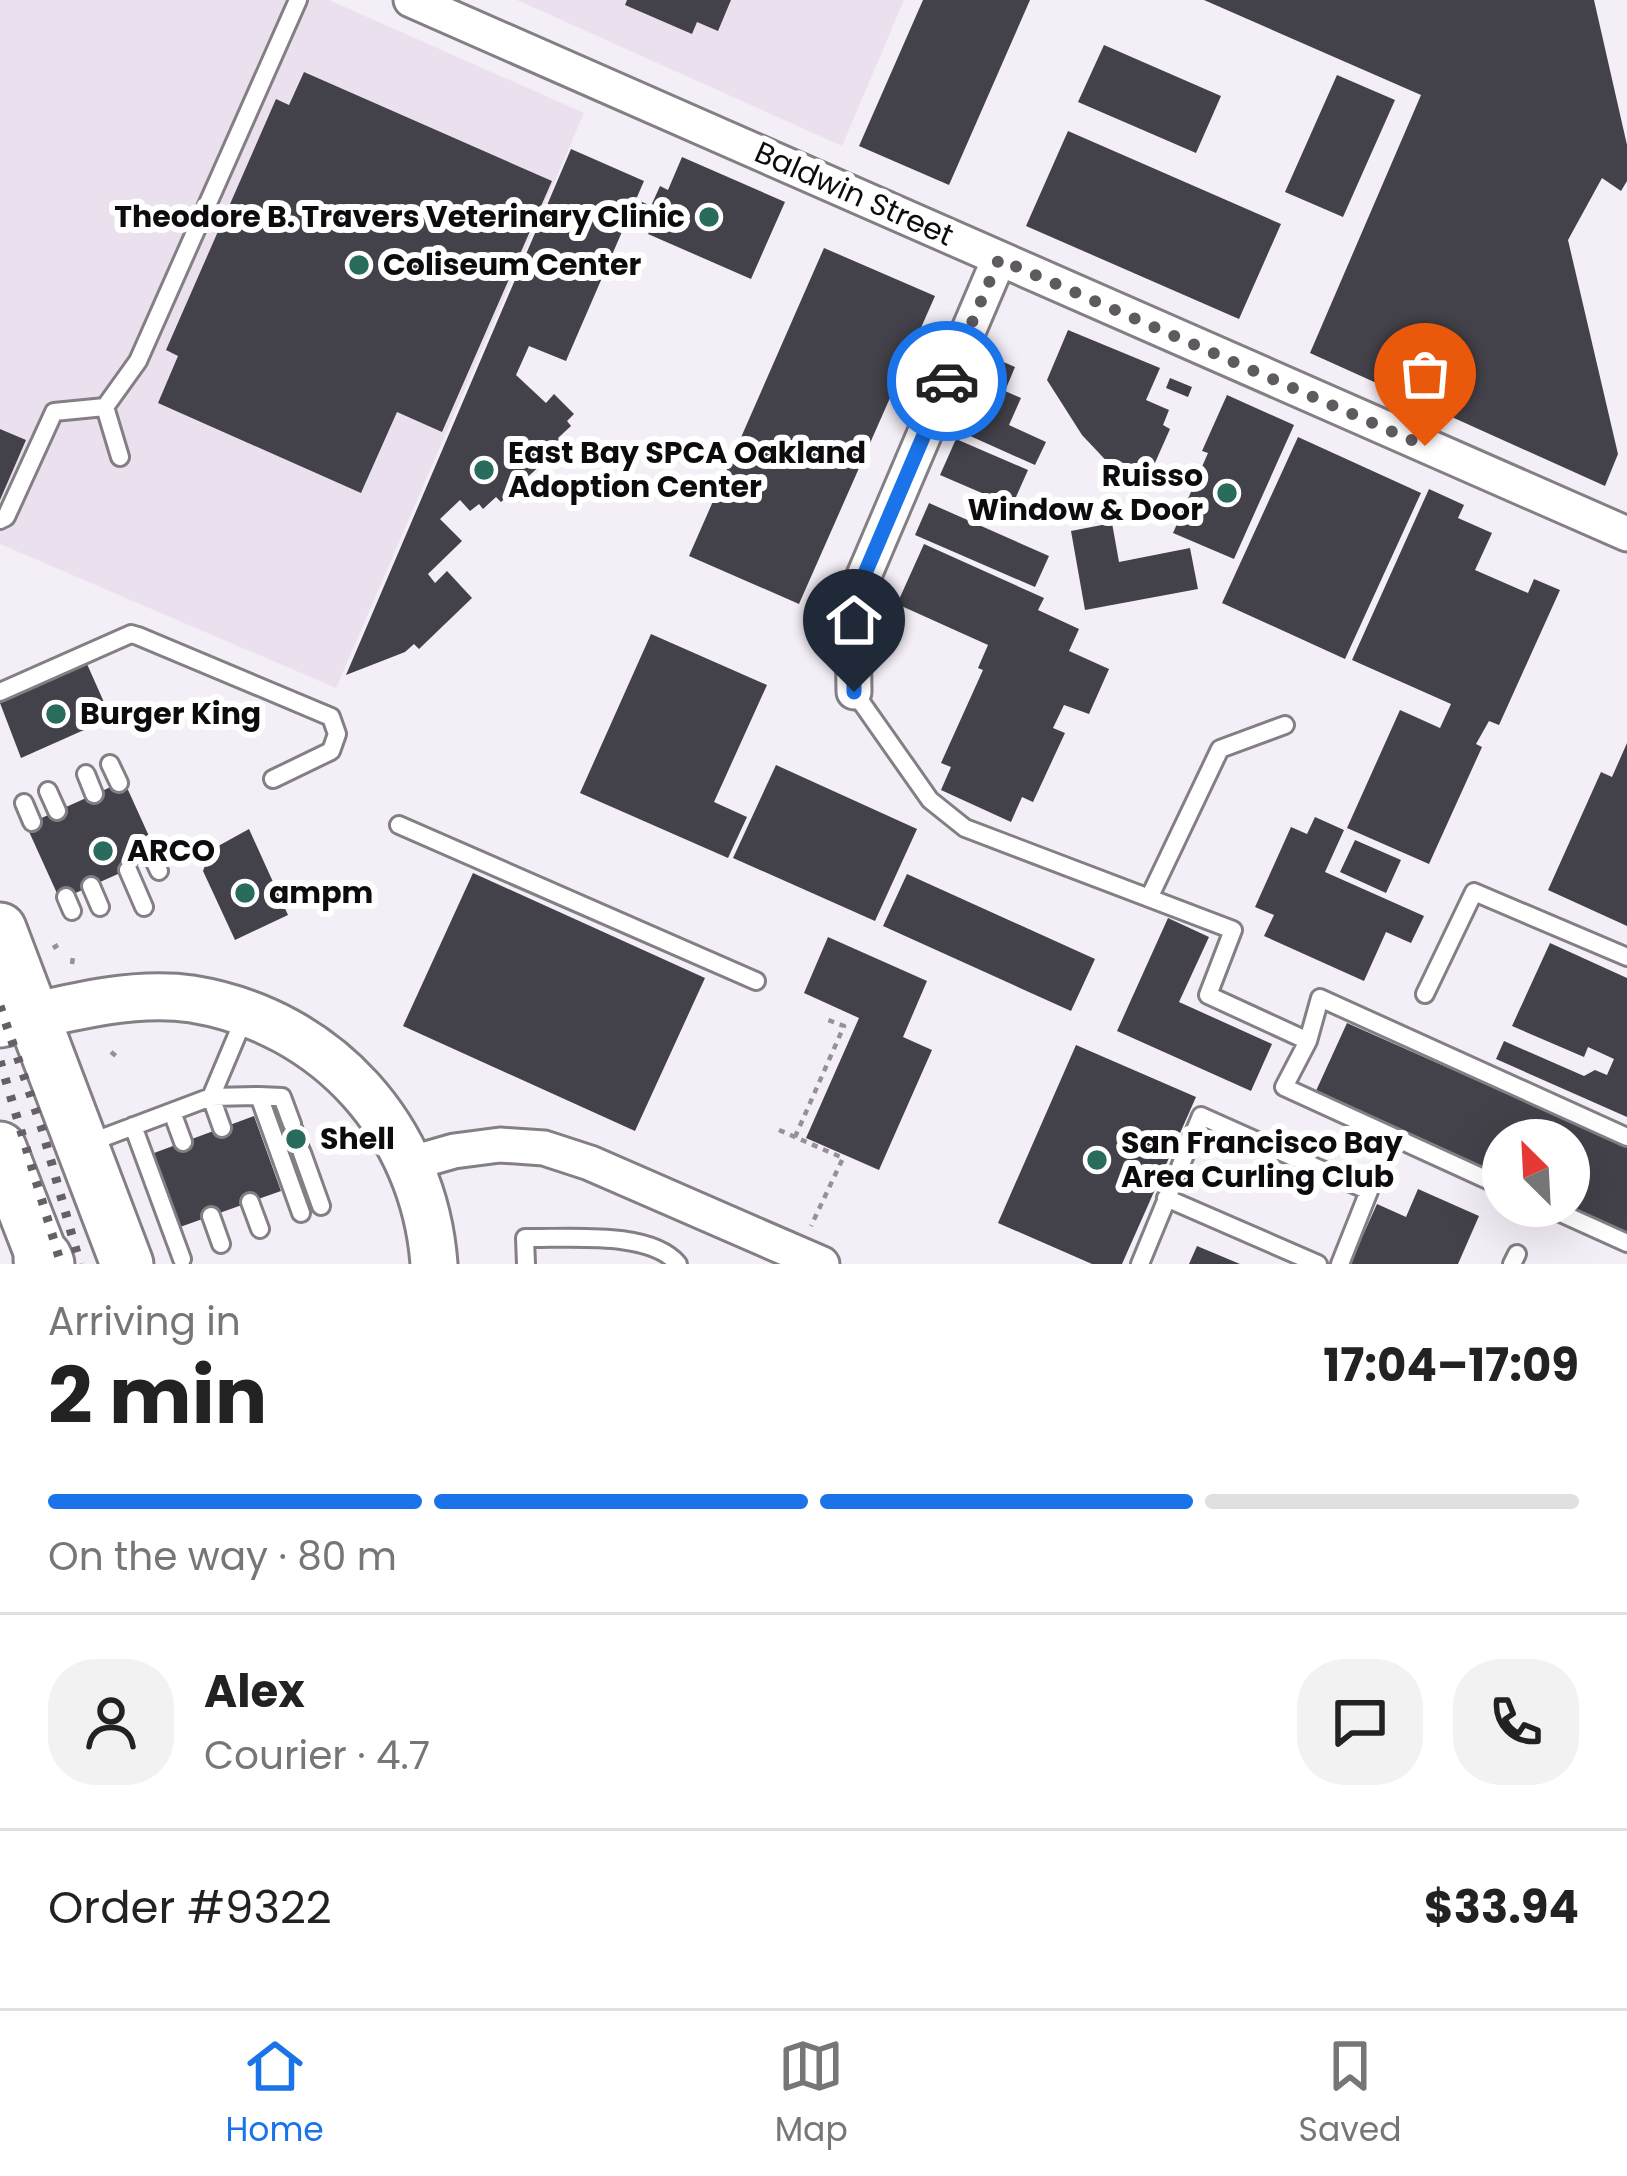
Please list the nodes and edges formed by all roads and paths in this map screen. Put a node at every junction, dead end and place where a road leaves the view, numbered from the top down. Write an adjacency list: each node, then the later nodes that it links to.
1 (298, 0): 4 (lane)
2 (411, 0): 3 (street, Baldwin Street)
3 (999, 259): 7 (street, Baldwin Street); 9 (street)
4 (105, 407): 5 (lane); 6 (lane)
5 (120, 457)
6 (0, 520)
7 (1627, 534)
8 (0, 692): 13 (lane)
9 (854, 692): 23 (lane)
10 (1286, 725): 23 (lane)
11 (110, 764): 14 (lane)
12 (86, 774): 16 (lane)
13 (273, 779)
14 (119, 783)
15 (48, 791): 18 (lane)
16 (94, 794)
17 (24, 803): 19 (lane)
18 (57, 811)
19 (32, 822)
20 (399, 825): 28 (lane)
21 (128, 870): 25 (lane)
22 (91, 886): 24 (lane)
23 (1148, 898): 33 (lane)
24 (100, 907)
25 (143, 907)
26 (0, 929): 31 (main road)
27 (1627, 957): 29 (lane)
28 (756, 981)
29 (1425, 994)
30 (246, 1013): 31 (street); 35 (lane); 47 (street)
31 (17, 1020): 44 (main road)
32 (828, 1020): 41 (path)
33 (1308, 1041): 42 (lane); 48 (lane)
34 (259, 1096): 35 (lane); 37 (lane); 52 (lane)
35 (211, 1097): 36 (lane); 39 (lane)
36 (172, 1112): 38 (lane); 43 (lane)
37 (292, 1124)
38 (133, 1126): 44 (lane); 58 (lane)
39 (222, 1127)
40 (779, 1130): 41 (path)
41 (795, 1137): 59 (path)
42 (1627, 1137)
43 (183, 1142)
44 (82, 1145): 61 (main road)
45 (0, 1148): 60 (main road)
46 (302, 1154): 51 (lane)
47 (412, 1163): 59 (street); 62 (street)
48 (1482, 1177)
49 (1166, 1198): 65 (lane); 66 (lane); 67 (lane)
50 (250, 1202): 55 (lane)
51 (321, 1206)
52 (301, 1214)
53 (211, 1216): 57 (lane)
54 (1590, 1226): 56 (lane)
55 (260, 1229)
56 (1627, 1243)
57 (221, 1244)
58 (182, 1259)
59 (810, 1259)
60 (44, 1262)
61 (127, 1264)
62 (434, 1264)
63 (526, 1264): 64 (lane)
64 (679, 1264)
65 (1140, 1264)
66 (1318, 1264)
67 (1340, 1264)

